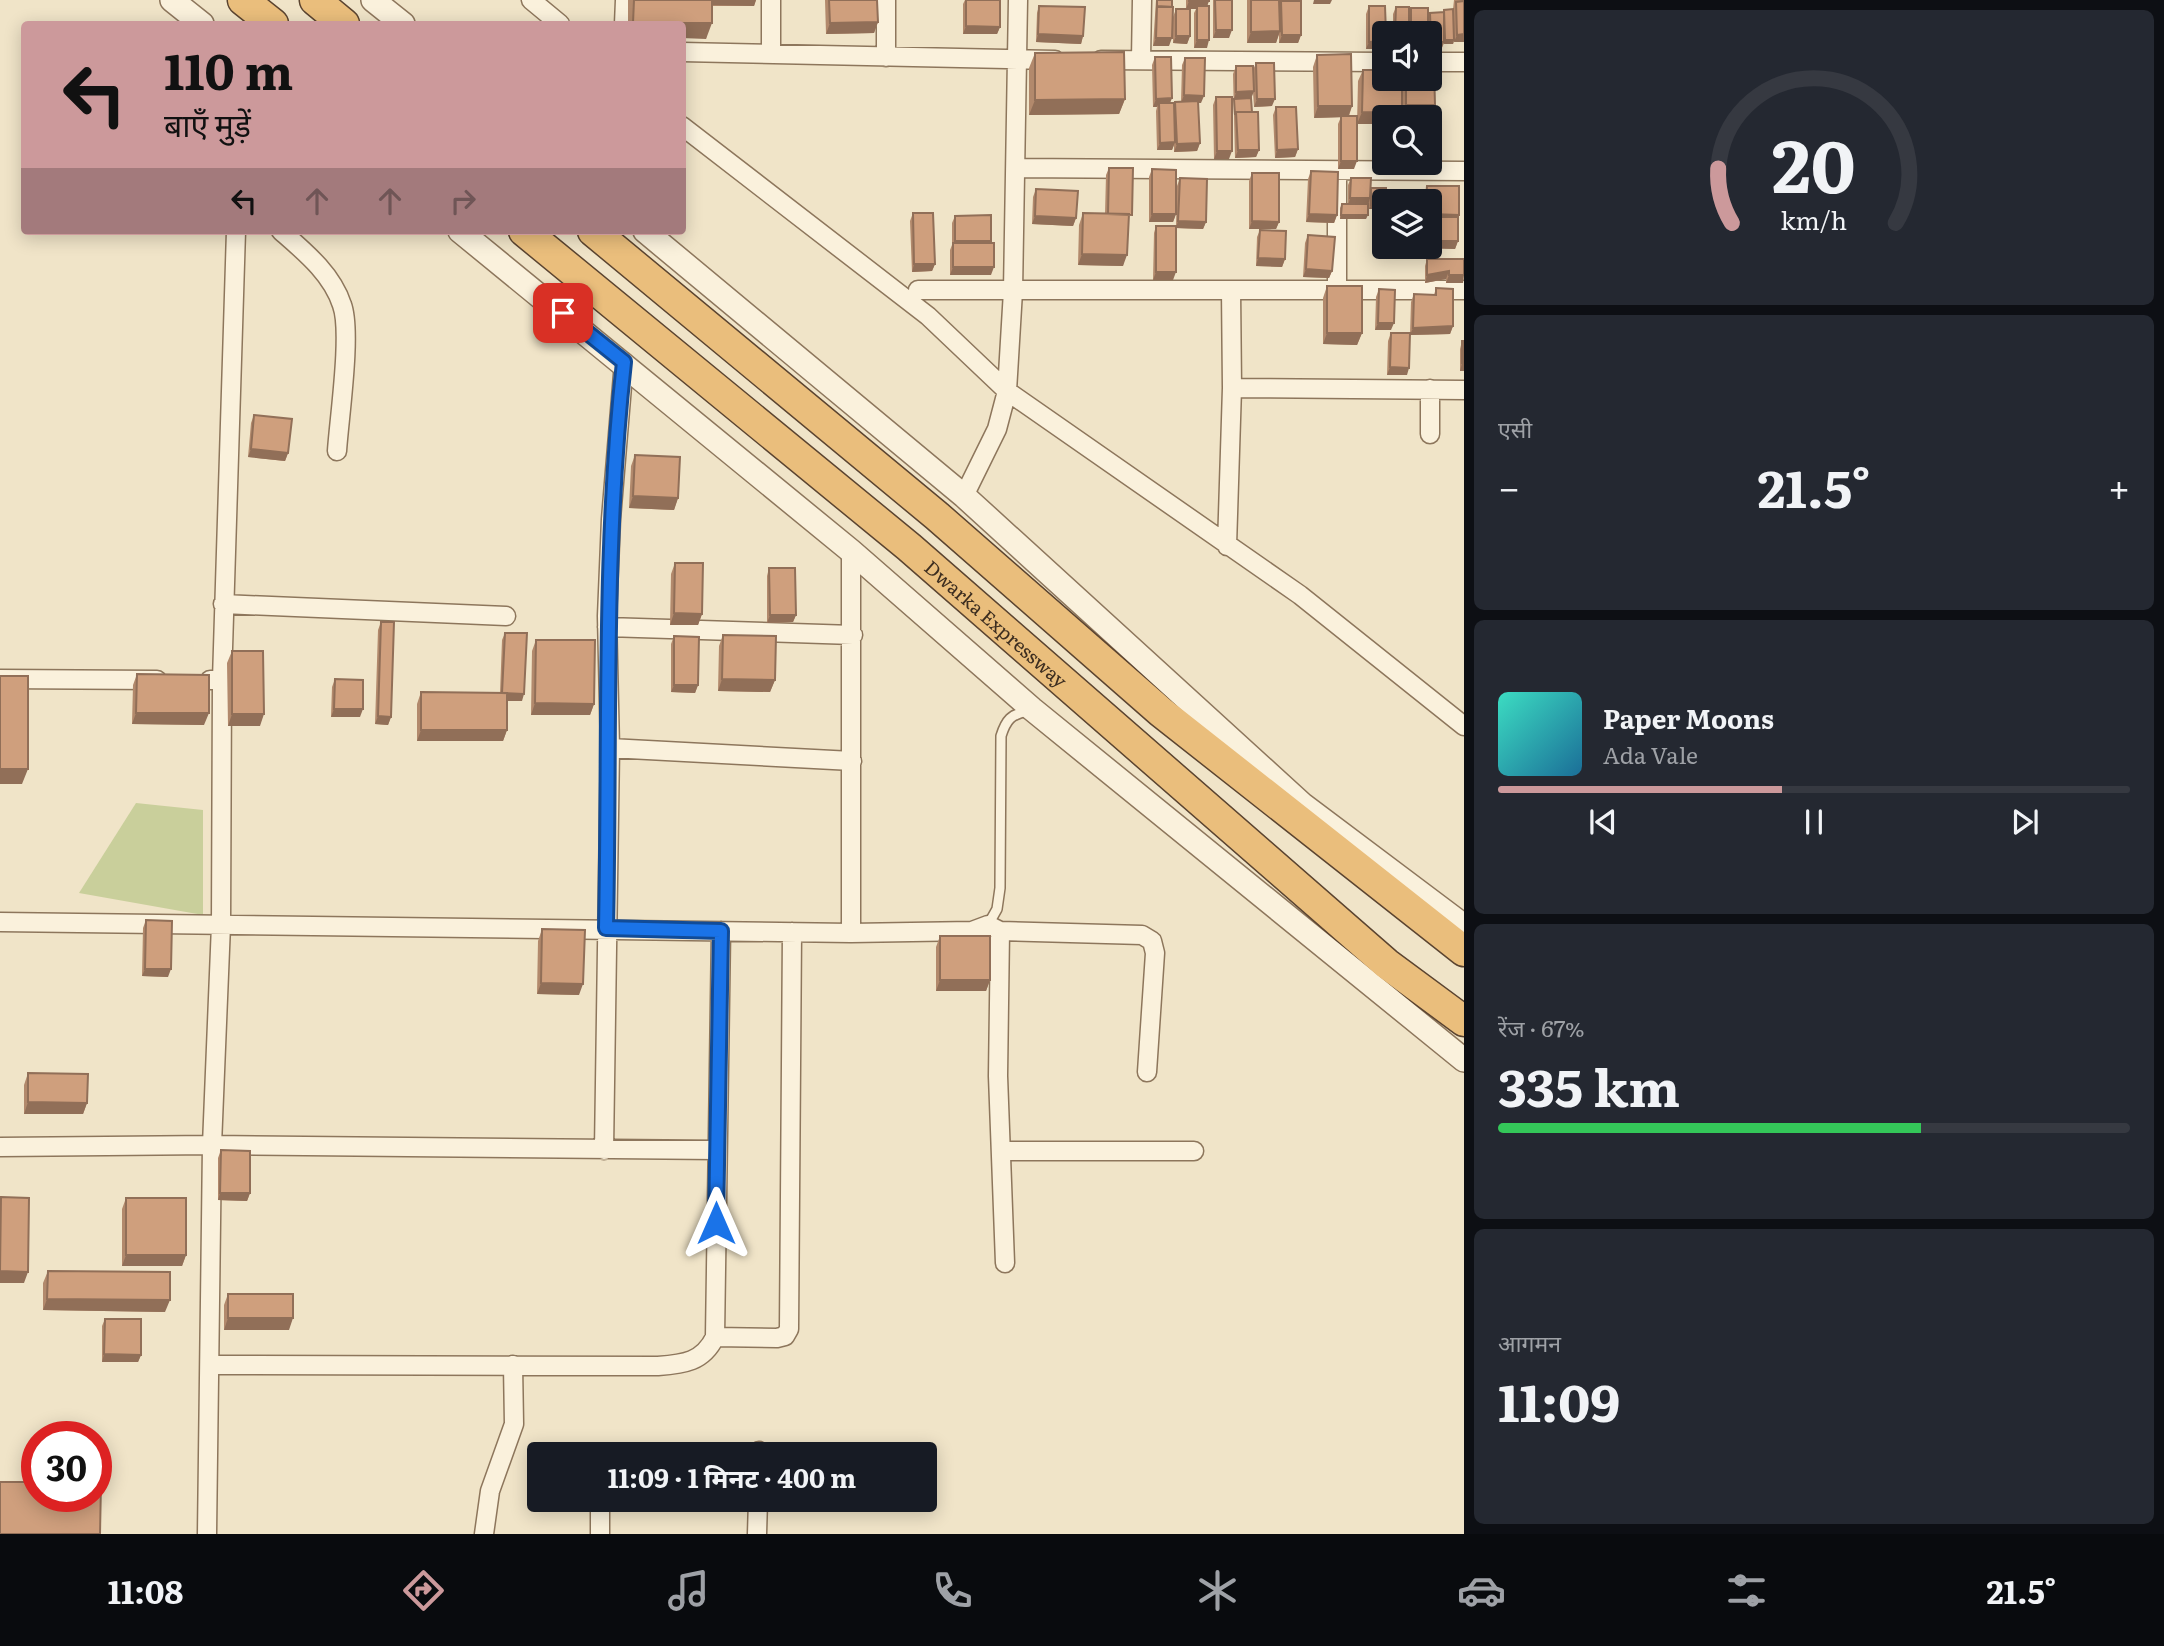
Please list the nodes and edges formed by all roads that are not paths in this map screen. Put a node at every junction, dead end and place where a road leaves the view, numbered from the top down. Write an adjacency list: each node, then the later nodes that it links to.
1 (172, 0): 11 (street)
2 (243, 0): 12 (highway)
3 (315, 0): 13 (highway)
4 (373, 0): 14 (street)
5 (531, 0): 15 (street)
6 (625, 0): 16 (street)
7 (771, 0): 18 (street)
8 (886, 0): 19 (street)
9 (1018, 0): 20 (street)
10 (1142, 0): 21 (street)
11 (198, 21)
12 (269, 21)
13 (340, 21)
14 (399, 21)
15 (556, 21)
16 (624, 21)
17 (686, 52): 18 (street)
18 (771, 54): 19 (street)
19 (886, 57): 20 (street)
20 (1017, 60): 21 (street); 26 (street)
21 (1141, 60): 22 (street)
22 (1372, 62)
23 (1442, 62): 24 (street)
24 (1464, 62)
25 (686, 128): 44 (street)
26 (1015, 168): 27 (street); 39 (street)
27 (1338, 170): 28 (street); 37 (street)
28 (1464, 171)
29 (236, 235): 50 (street)
30 (285, 235): 46 (street)
31 (465, 235): 40 (street)
32 (529, 235): 69 (highway, Dwarka Expressway)
33 (598, 235): 68 (highway)
34 (650, 235): 47 (street)
35 (918, 290): 39 (street)
36 (1231, 290): 37 (street); 39 (street); 41 (street)
37 (1337, 290): 38 (street)
38 (1464, 290)
39 (1013, 291): 44 (street)
40 (624, 362): 49 (street); 52 (street)
41 (1232, 388): 42 (street); 48 (street)
42 (1430, 389): 43 (street); 45 (street)
43 (1464, 390)
44 (1007, 391): 47 (street); 48 (street)
45 (1430, 434)
46 (337, 451)
47 (964, 496): 62 (street)
48 (1227, 546): 57 (street)
49 (851, 551): 53 (street); 56 (street)
50 (223, 604): 51 (street); 55 (street)
51 (506, 616)
52 (607, 627): 53 (street); 58 (street)
53 (853, 635): 59 (street)
54 (0, 679): 55 (street)
55 (222, 680): 61 (street)
56 (1032, 709): 64 (lane); 70 (street)
57 (1464, 726)
58 (610, 748): 59 (street); 63 (street)
59 (852, 761): 67 (street)
60 (0, 922): 61 (street)
61 (220, 925): 63 (street); 72 (street)
62 (1464, 926)
63 (606, 928): 65 (street); 74 (street)
64 (994, 928): 67 (street); 71 (street); 76 (street)
65 (721, 931): 66 (street); 75 (street)
66 (792, 932): 67 (street); 79 (street)
67 (851, 933)
68 (1464, 951)
69 (1464, 1021)
70 (1464, 1060)
71 (1147, 1072)
72 (212, 1145): 73 (street); 74 (street); 80 (street)
73 (0, 1147)
74 (604, 1150): 75 (street)
75 (717, 1150): 79 (street)
76 (1002, 1151): 77 (street); 78 (street)
77 (1194, 1151)
78 (1005, 1263)
79 (715, 1337): 81 (street)
80 (210, 1365): 81 (street); 84 (street)
81 (513, 1365): 85 (street)
82 (600, 1512): 86 (street)
83 (758, 1512): 87 (street)
84 (207, 1534)
85 (484, 1534)
86 (600, 1534)
87 (757, 1534)

